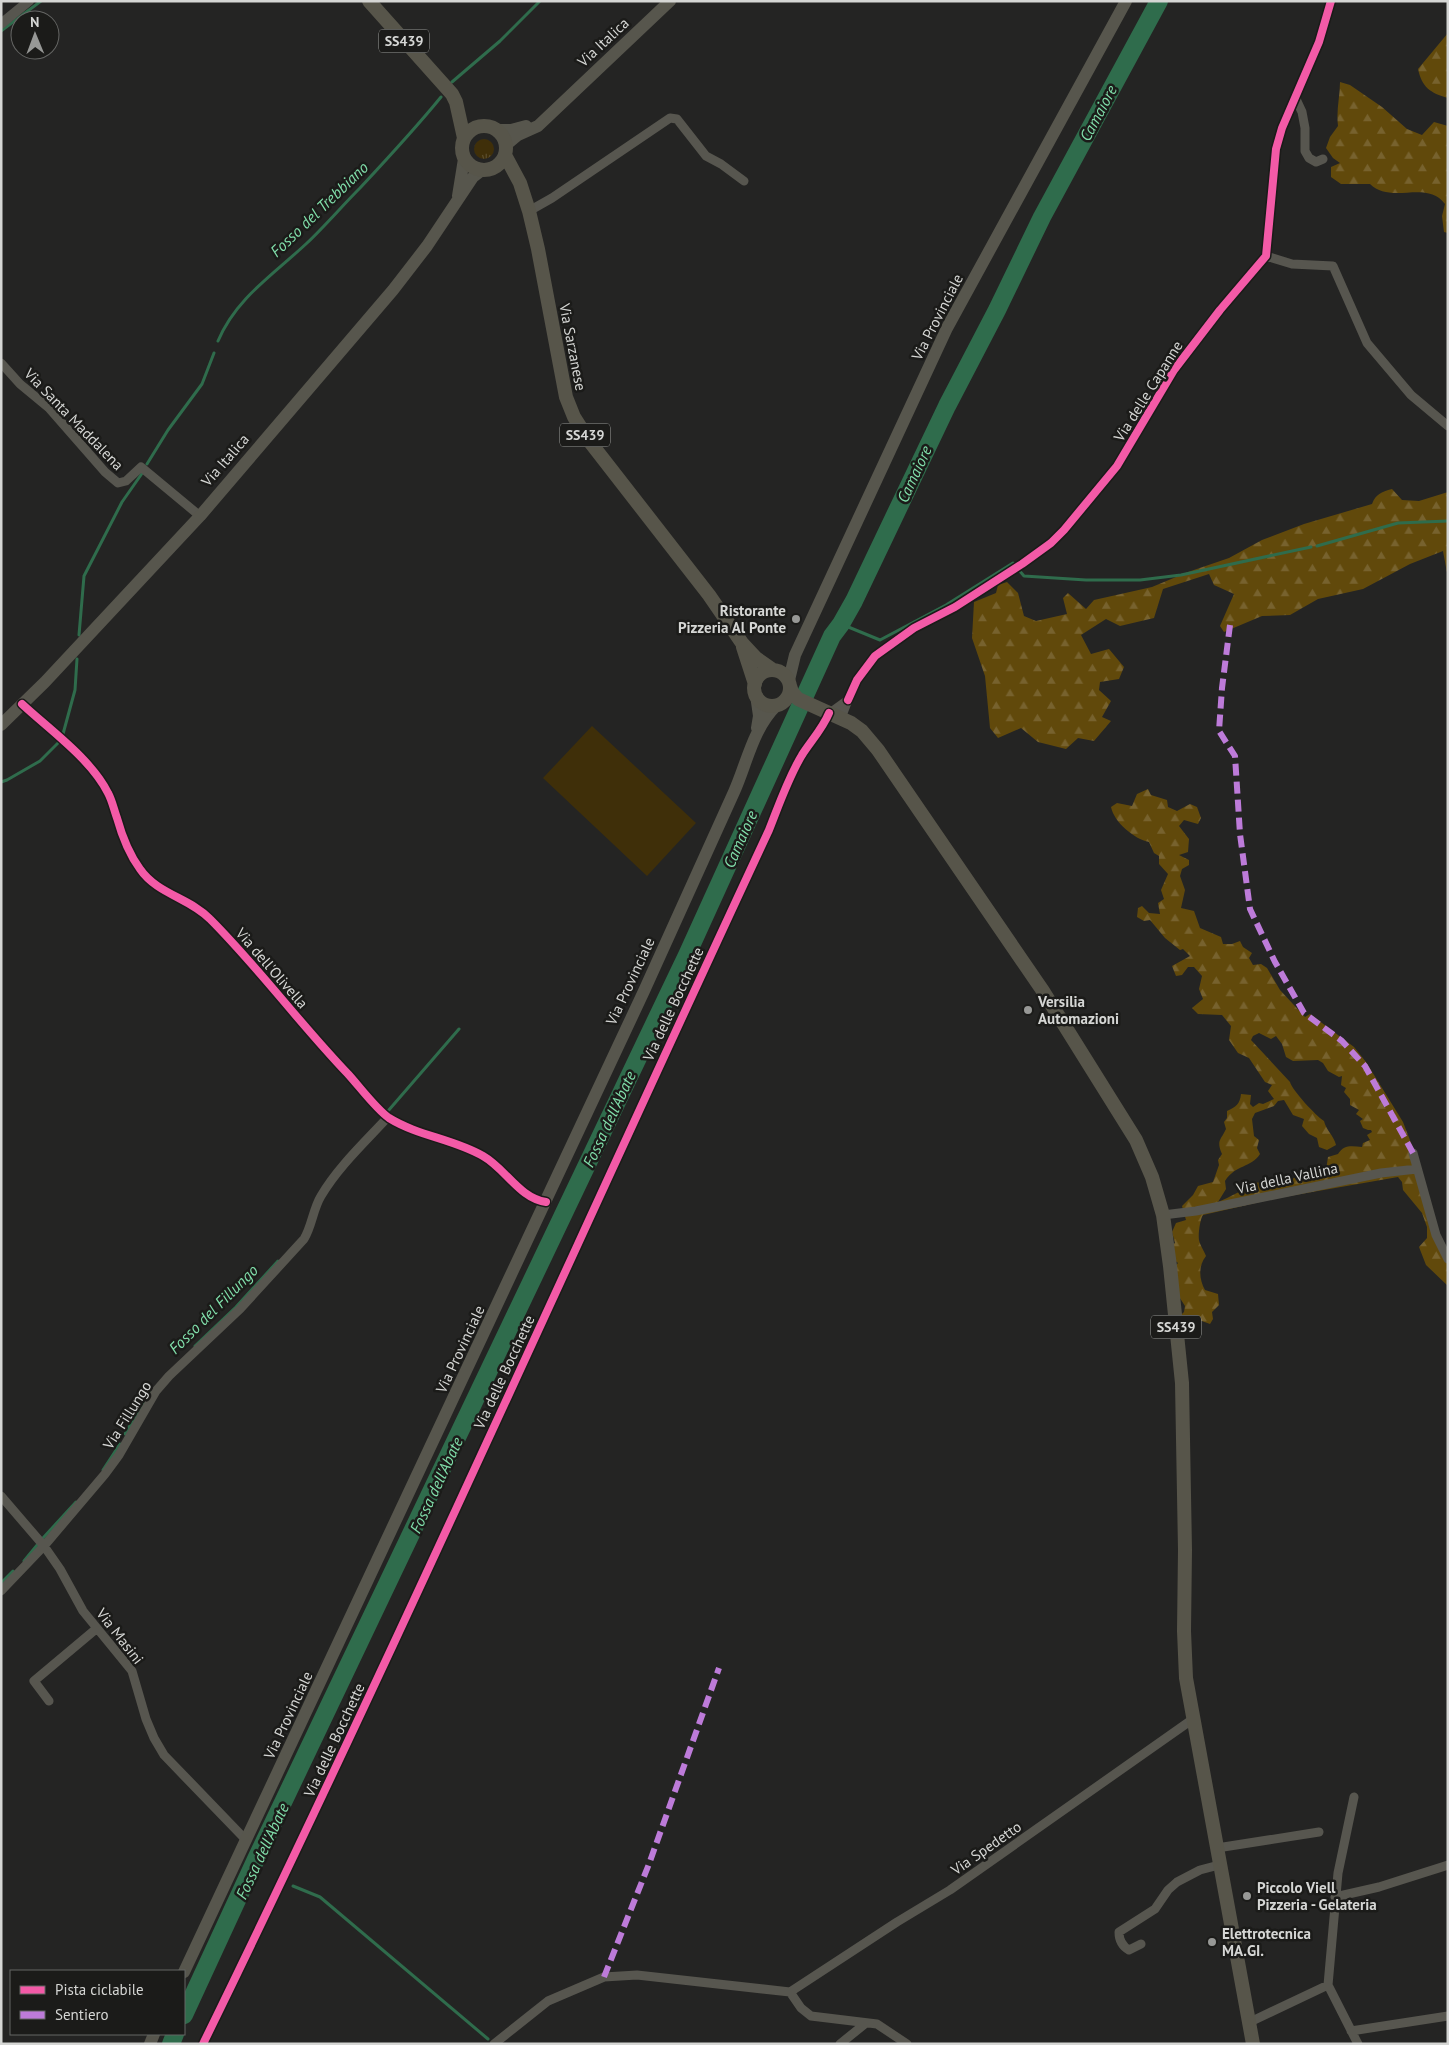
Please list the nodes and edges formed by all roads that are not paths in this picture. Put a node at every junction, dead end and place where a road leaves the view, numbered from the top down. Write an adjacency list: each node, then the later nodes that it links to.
1 (28, 1): 6 (street)
2 (369, 1): 8 (main road, SS439)
3 (670, 1): 9 (main road, Via Italica)
4 (1126, 1): 26 (main road, Via Provinciale)
5 (1331, 1): 7 (street)
6 (1, 24)
7 (1295, 97): 15 (street); 21 (street)
8 (456, 102): 10 (main road, SS439); 12 (main road, SS439)
9 (558, 107): 11 (main road, Via Italica); 13 (main road, Via Italica)
10 (481, 126): 11 (main road); 12 (main road)
11 (498, 130): 13 (main road, SS439)
12 (464, 138): 14 (main road, SS439)
13 (505, 150): 16 (main road); 18 (main road, SS439)
14 (464, 159): 16 (main road); 19 (main road, Via Italica)
15 (1323, 159)
16 (486, 169): 18 (main road); 19 (main road, Via Italica)
17 (744, 181): 20 (street)
18 (520, 183): 20 (main road, Via Sarzanese / SS439)
19 (456, 202): 24 (main road, Via Italica)
20 (529, 211): 25 (main road, Via Sarzanese / SS439)
21 (1266, 256): 23 (street); 33 (street, Via delle Capanne)
22 (1, 362): 24 (street, Via Santa Maddalena)
23 (1448, 426)
24 (200, 516): 32 (main road, Via Italica)
25 (742, 644): 27 (main road, Via Sarzanese / SS439); 29 (main road, Via Sarzanese)
26 (795, 656): 27 (main road, Via Provinciale); 28 (main road, Via Provinciale)
27 (775, 670): 28 (main road); 29 (main road)
28 (789, 683): 30 (main road); 31 (main road)
29 (755, 689): 31 (main road); 35 (main road, Via Provinciale)
30 (798, 699): 31 (main road); 33 (main road, SS439)
31 (780, 703): 35 (main road, Via Provinciale)
32 (22, 704): 34 (main road, Via Italica); 36 (street, Via dell'Olivella)
33 (832, 714): 40 (main road, SS439); 63 (street, Via delle Bocchette)
34 (1, 725)
35 (756, 735): 39 (main road, Via Provinciale)
36 (388, 1117): 39 (street, Via dell'Olivella); 43 (street, Via Fillungo)
37 (1412, 1153): 38 (street)
38 (1418, 1169): 40 (street, Via della Vallina); 41 (street)
39 (546, 1202): 50 (main road, Via Provinciale)
40 (1163, 1215): 47 (main road, SS439)
41 (1448, 1259)
42 (1, 1496): 43 (street, Via Masini)
43 (44, 1546): 44 (street, Via Fillungo); 45 (street, Via Masini)
44 (1, 1591)
45 (96, 1629): 46 (street); 50 (street, Via Masini)
46 (49, 1701)
47 (1193, 1720): 51 (main road, SS439); 58 (street, Via Spedetto)
48 (1354, 1797): 54 (street)
49 (1319, 1832): 51 (street)
50 (246, 1840): 56 (main road, Via Provinciale)
51 (1217, 1848): 52 (main road, SS439)
52 (1219, 1865): 55 (street); 60 (main road, SS439)
53 (1448, 1865): 54 (street)
54 (1335, 1897): 57 (street)
55 (1141, 1944)
56 (185, 1970)
57 (1328, 1985): 60 (street); 62 (street)
58 (790, 1992): 61 (street); 64 (street)
59 (1448, 2016): 62 (street)
60 (1250, 2022): 67 (main road, SS439)
61 (866, 2023): 65 (street); 66 (street)
62 (1352, 2031): 68 (street)
63 (203, 2044)
64 (494, 2044)
65 (840, 2044)
66 (908, 2044)
67 (1253, 2044)
68 (1358, 2044)

